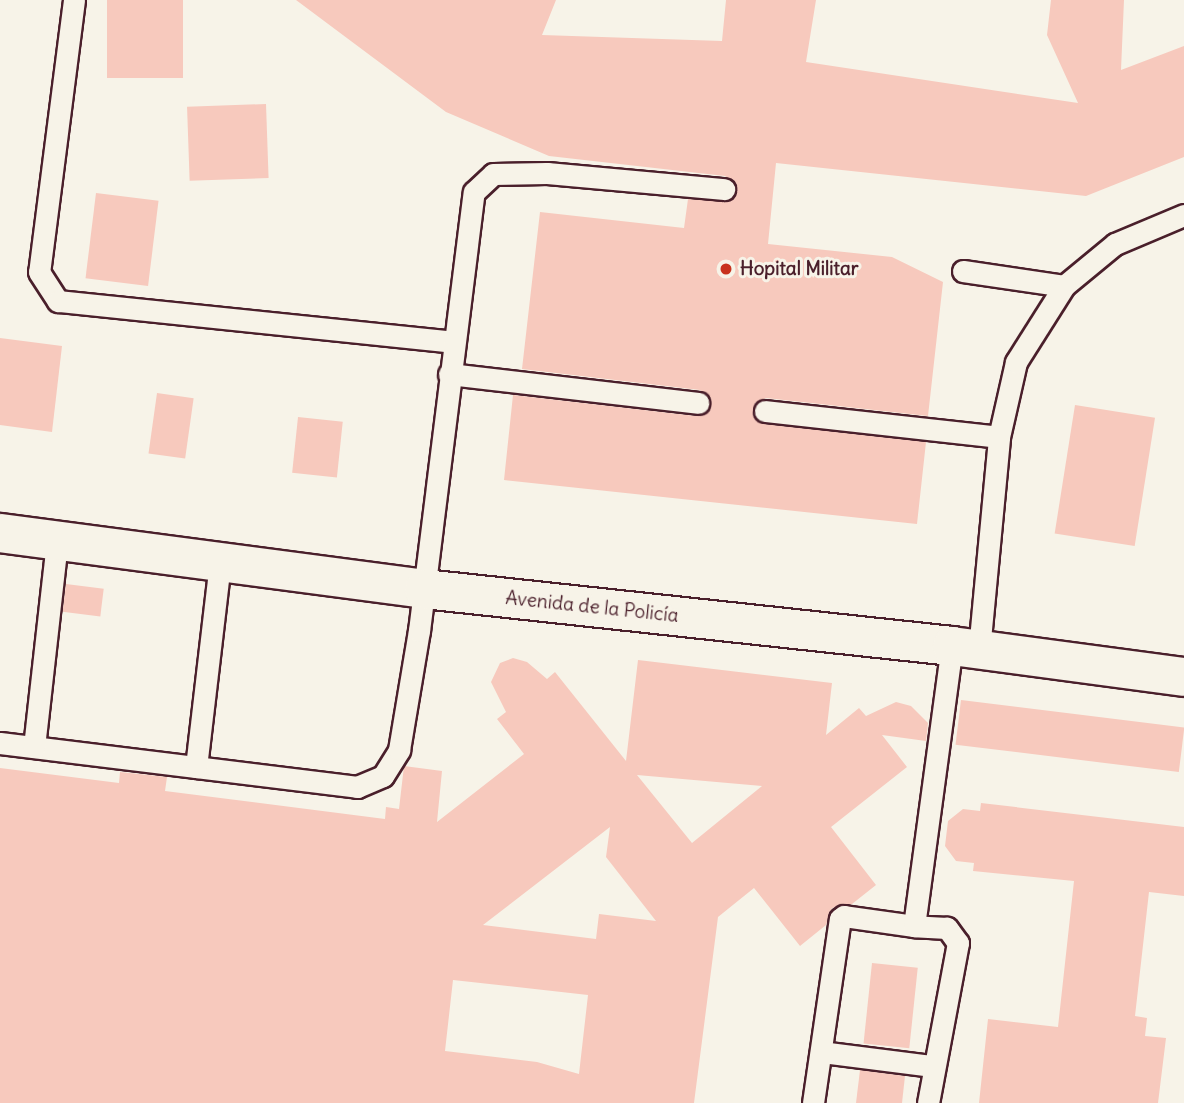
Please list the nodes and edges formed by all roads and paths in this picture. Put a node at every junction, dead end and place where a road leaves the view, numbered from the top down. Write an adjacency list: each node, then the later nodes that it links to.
1 (74, 0): 6 (lane)
2 (724, 189): 6 (lane)
3 (1184, 215): 5 (lane)
4 (963, 271): 5 (lane)
5 (1064, 286): 10 (lane)
6 (452, 342): 7 (lane)
7 (449, 374): 8 (lane); 14 (lane)
8 (698, 403)
9 (765, 411): 10 (lane)
10 (999, 437): 15 (lane)
11 (0, 533): 12 (street, Avenida de la Policía)
12 (57, 541): 13 (street, Avenida de la Policía); 18 (lane)
13 (220, 562): 14 (street, Avenida de la Policía); 19 (lane)
14 (424, 589): 15 (street, Avenida de la Policía); 19 (lane)
15 (965, 648): 16 (street, Avenida de la Policía); 20 (lane)
16 (1184, 677)
17 (0, 743): 18 (lane)
18 (34, 747): 19 (lane)
19 (196, 767)
20 (914, 926): 21 (lane); 22 (lane)
21 (821, 1052): 22 (lane); 23 (lane)
22 (932, 1066): 24 (lane)
23 (813, 1103)
24 (928, 1103)

